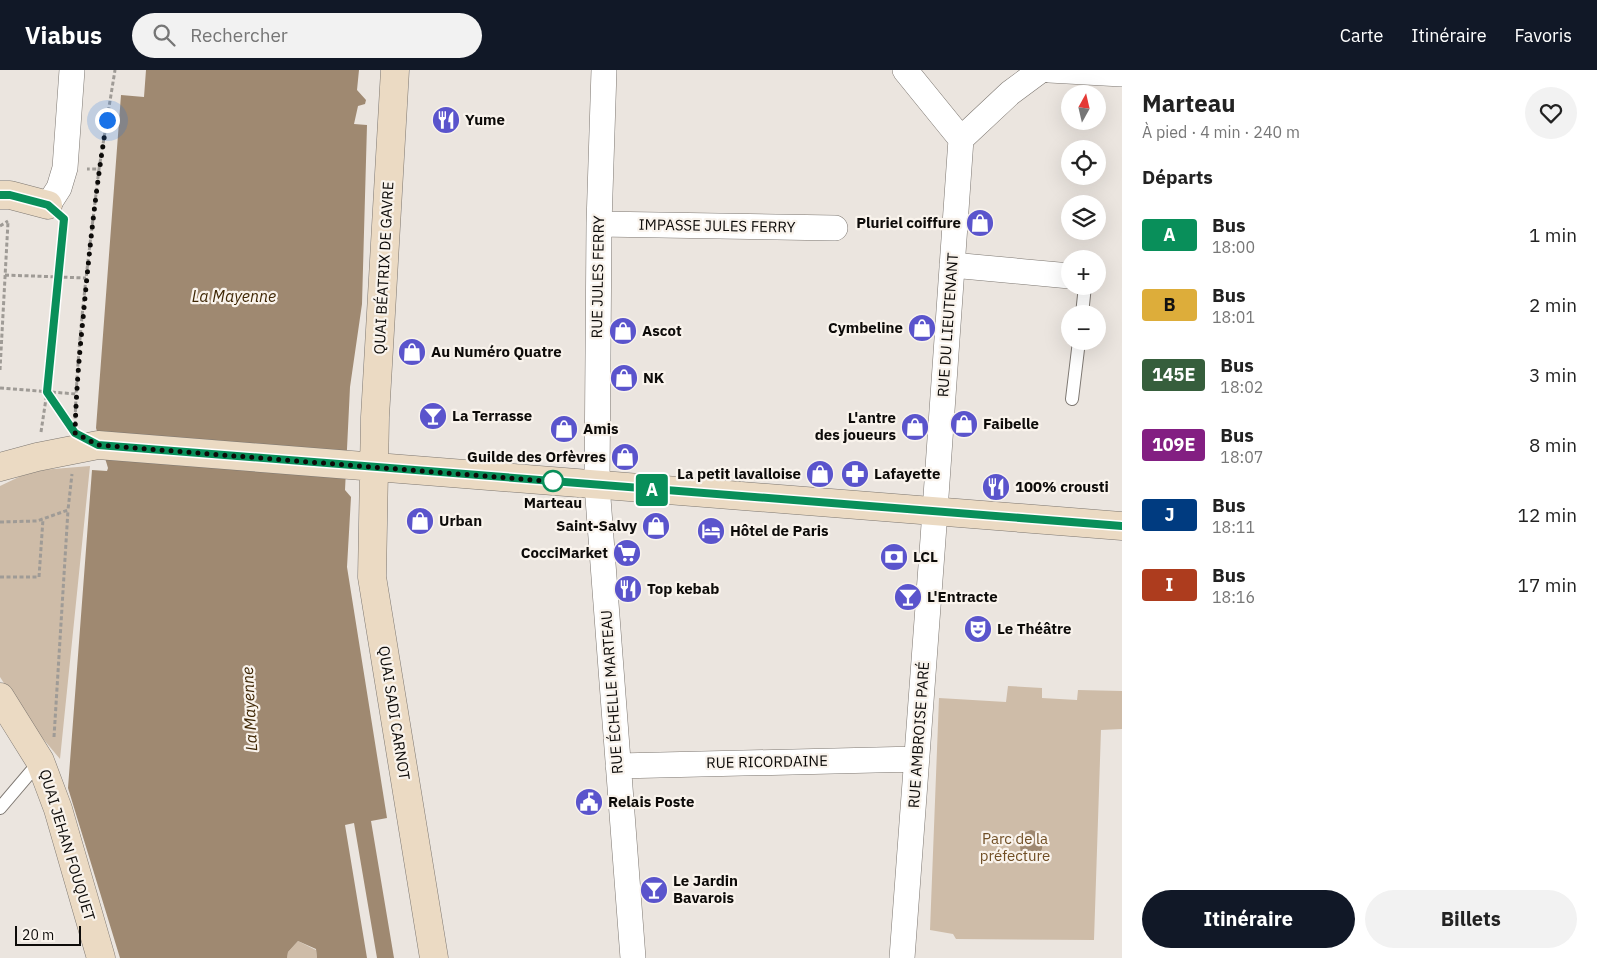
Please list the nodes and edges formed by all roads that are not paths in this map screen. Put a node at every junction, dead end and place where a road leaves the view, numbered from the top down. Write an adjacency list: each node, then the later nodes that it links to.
1 (72, 70): 10 (street)
2 (395, 70): 17 (street, QUAI BÉATRIX DE GAVRE)
3 (604, 70): 11 (street, RUE JULES FERRY)
4 (905, 70): 8 (street)
5 (1041, 70): 8 (street)
6 (1049, 70): 7 (street)
7 (1122, 74)
8 (961, 139): 13 (street, RUE DU LIEUTENANT)
9 (0, 195): 10 (street)
10 (43, 203)
11 (599, 224): 12 (street, IMPASSE JULES FERRY); 19 (street, RUE JULES FERRY)
12 (835, 228)
13 (952, 266): 14 (street); 20 (street, RUE DU LIEUTENANT)
14 (1061, 275)
15 (1078, 350): 16 (lane)
16 (1072, 399)
17 (374, 466): 18 (street); 19 (street); 28 (street, QUAI SADI CARNOT)
18 (0, 467)
19 (597, 485): 20 (street); 25 (street, RUE ÉCHELLE MARTEAU)
20 (935, 512): 21 (street); 24 (street, RUE AMBROISE PARÉ)
21 (1122, 526)
22 (0, 697): 23 (street, QUAI JEHAN FOUQUET)
23 (47, 750): 26 (lane); 27 (street, QUAI JEHAN FOUQUET)
24 (917, 759): 25 (street, RUE RICORDAINE); 30 (street, RUE AMBROISE PARÉ)
25 (618, 766): 29 (street, RUE ÉCHELLE MARTEAU)
26 (0, 808)
27 (101, 958)
28 (434, 958)
29 (633, 958)
30 (902, 958)

